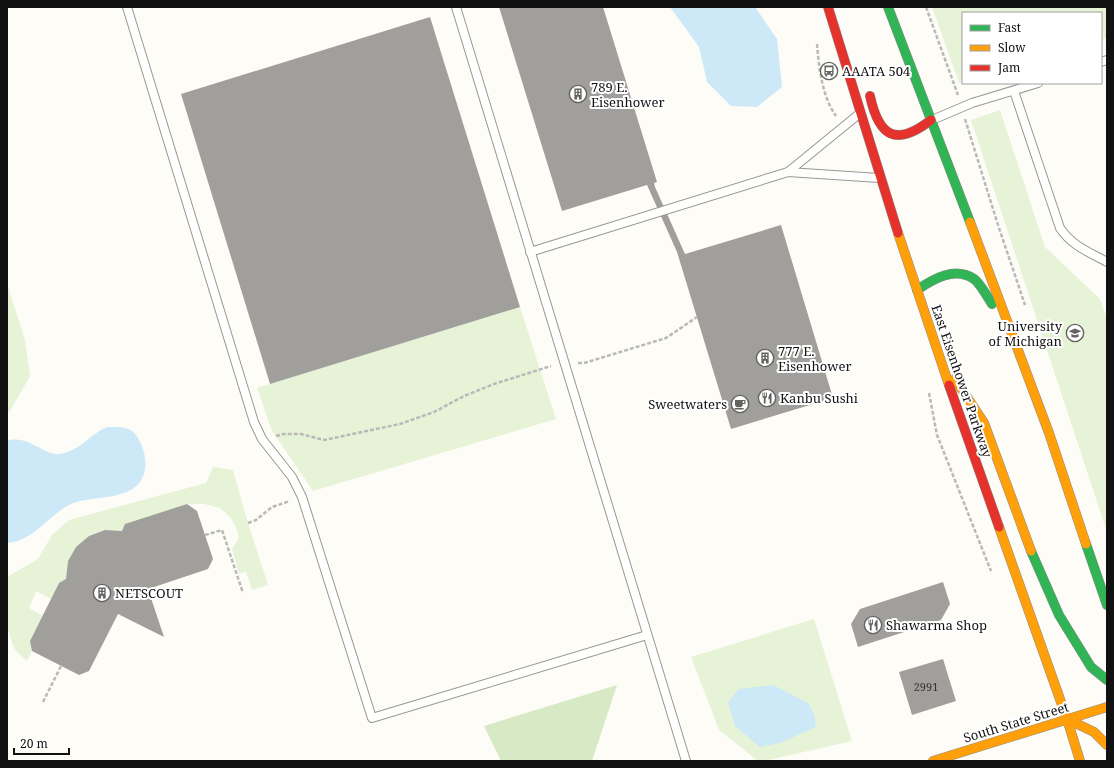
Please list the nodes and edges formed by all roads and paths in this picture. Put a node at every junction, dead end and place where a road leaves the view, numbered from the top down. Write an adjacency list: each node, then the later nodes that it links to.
1 (127, 7): 26 (lane)
2 (456, 7): 18 (lane)
3 (828, 7): 13 (main road, East Eisenhower Parkway)
4 (834, 7): 7 (main road)
5 (888, 7): 14 (main road)
6 (926, 7): 12 (path)
7 (841, 16)
8 (817, 39): 15 (path)
9 (866, 84): 14 (main road)
10 (1035, 84): 11 (lane)
11 (1014, 91): 12 (lane); 19 (lane)
12 (961, 107): 14 (lane); 21 (path)
13 (860, 113): 15 (lane); 17 (main road, East Eisenhower Parkway)
14 (931, 120): 32 (main road)
15 (843, 127): 16 (lane)
16 (788, 172): 17 (lane); 18 (lane)
17 (880, 178): 20 (main road, East Eisenhower Parkway)
18 (530, 252): 25 (lane)
19 (1107, 262)
20 (917, 290): 23 (main road); 24 (main road, East Eisenhower Parkway)
21 (1025, 306)
22 (697, 317): 25 (path)
23 (1004, 338)
24 (936, 349): 35 (main road); 38 (main road, East Eisenhower Parkway)
25 (564, 362): 26 (path); 33 (lane)
26 (262, 439): 27 (lane)
27 (302, 497): 28 (path); 33 (lane)
28 (248, 522)
29 (205, 535): 31 (path)
30 (1076, 545): 32 (main road)
31 (243, 593)
32 (1107, 606)
33 (648, 635): 40 (lane)
34 (62, 666): 36 (path)
35 (1107, 680)
36 (43, 702)
37 (1107, 707): 38 (main road, South State Street)
38 (1067, 719): 39 (main road); 41 (main road, South State Street); 42 (main road, East Eisenhower Parkway)
39 (1107, 745)
40 (686, 761)
41 (932, 761)
42 (1080, 761)

